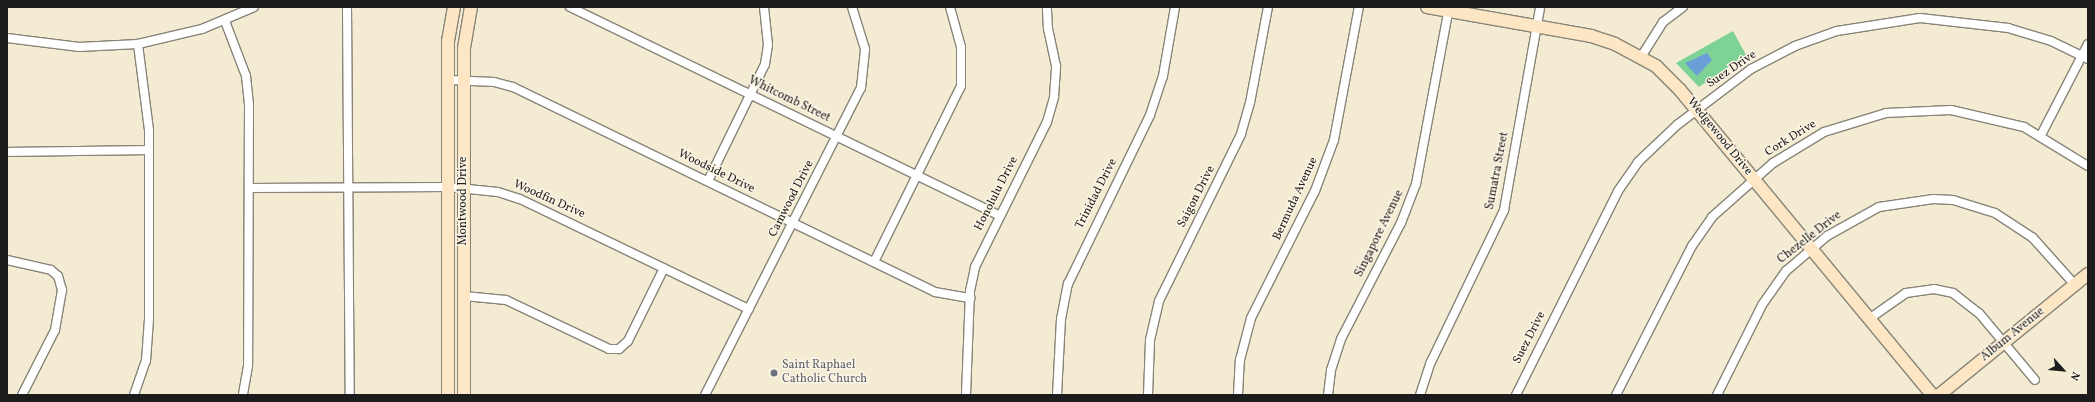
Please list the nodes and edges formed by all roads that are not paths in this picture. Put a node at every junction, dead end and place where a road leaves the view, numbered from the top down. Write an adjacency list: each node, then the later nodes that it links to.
1 (254, 7): 17 (street)
2 (347, 7): 38 (street)
3 (454, 7): 24 (street, Montwood Drive)
4 (471, 7): 25 (street, Montwood Drive)
5 (570, 7): 26 (street, Whitcomb Street)
6 (764, 7): 26 (street)
7 (852, 7): 29 (street, Camwood Drive)
8 (950, 7): 33 (street)
9 (1047, 7): 40 (street, Honolulu Drive)
10 (1175, 7): 62 (street, Trinidad Drive)
11 (1268, 7): 63 (street, Saigon Drive)
12 (1358, 7): 64 (street, Bermuda Avenue)
13 (1427, 7): 16 (street, Wedgewood Drive)
14 (1540, 7): 18 (street, Sumatra Street)
15 (1684, 7): 22 (street)
16 (1449, 9): 18 (street, Wedgewood Drive); 65 (street, Singapore Avenue)
17 (225, 21): 20 (street); 37 (street)
18 (1537, 26): 22 (street, Wedgewood Drive); 66 (street, Sumatra Street)
19 (7, 38): 20 (street)
20 (138, 44): 30 (street)
21 (2088, 44): 23 (street)
22 (1640, 57): 27 (street, Wedgewood Drive)
23 (2085, 58): 27 (street, Suez Drive); 28 (street)
24 (449, 80): 25 (street, Woodside Drive); 36 (street, Montwood Drive)
25 (465, 81): 35 (street, Woodside Drive); 39 (street, Montwood Drive)
26 (751, 95): 29 (street, Whitcomb Street); 35 (street)
27 (1697, 109): 34 (street, Wedgewood Drive); 67 (street, Suez Drive)
28 (2041, 135): 32 (street, Cork Drive); 34 (street, Cork Drive)
29 (837, 137): 33 (street, Whitcomb Street); 41 (street, Camwood Drive)
30 (148, 150): 31 (street); 55 (street)
31 (7, 152)
32 (2088, 166)
33 (917, 176): 40 (street, Whitcomb Street); 44 (street)
34 (1754, 180): 42 (street, Wedgewood Drive); 68 (street, Cork Drive)
35 (708, 181): 41 (street, Woodside Drive)
36 (448, 187): 38 (street, Woodfin Drive); 39 (street, Woodfin Drive); 58 (street, Montwood Drive)
37 (250, 188): 38 (street, Woodfin Drive); 56 (street)
38 (350, 188): 57 (street)
39 (464, 188): 45 (street, Woodfin Drive); 48 (street, Montwood Drive)
40 (998, 215): 49 (street, Honolulu Drive)
41 (793, 224): 44 (street, Woodside Drive); 50 (street, Camwood Drive)
42 (1811, 249): 47 (street, Chezelle Drive); 51 (street, Wedgewood Drive); 69 (street, Chezelle Drive)
43 (7, 260): 54 (street)
44 (874, 262): 49 (street, Woodside Drive)
45 (664, 268): 48 (street); 50 (street, Woodfin Drive)
46 (2088, 274): 47 (street, Album Avenue)
47 (2075, 285): 52 (street, Album Avenue)
48 (464, 296): 59 (street, Montwood Drive)
49 (970, 298): 61 (street, Honolulu Drive)
50 (749, 309): 60 (street, Camwood Drive)
51 (1869, 319): 52 (street); 70 (street, Wedgewood Drive)
52 (2004, 342): 53 (street); 71 (street, Album Avenue)
53 (2035, 380)
54 (22, 395)
55 (134, 395)
56 (243, 395)
57 (350, 395)
58 (448, 395)
59 (464, 395)
60 (705, 395)
61 (966, 395)
62 (1057, 395)
63 (1148, 395)
64 (1238, 395)
65 (1328, 395)
66 (1420, 395)
67 (1516, 395)
68 (1616, 395)
69 (1717, 395)
70 (1932, 395)
71 (1939, 395)

